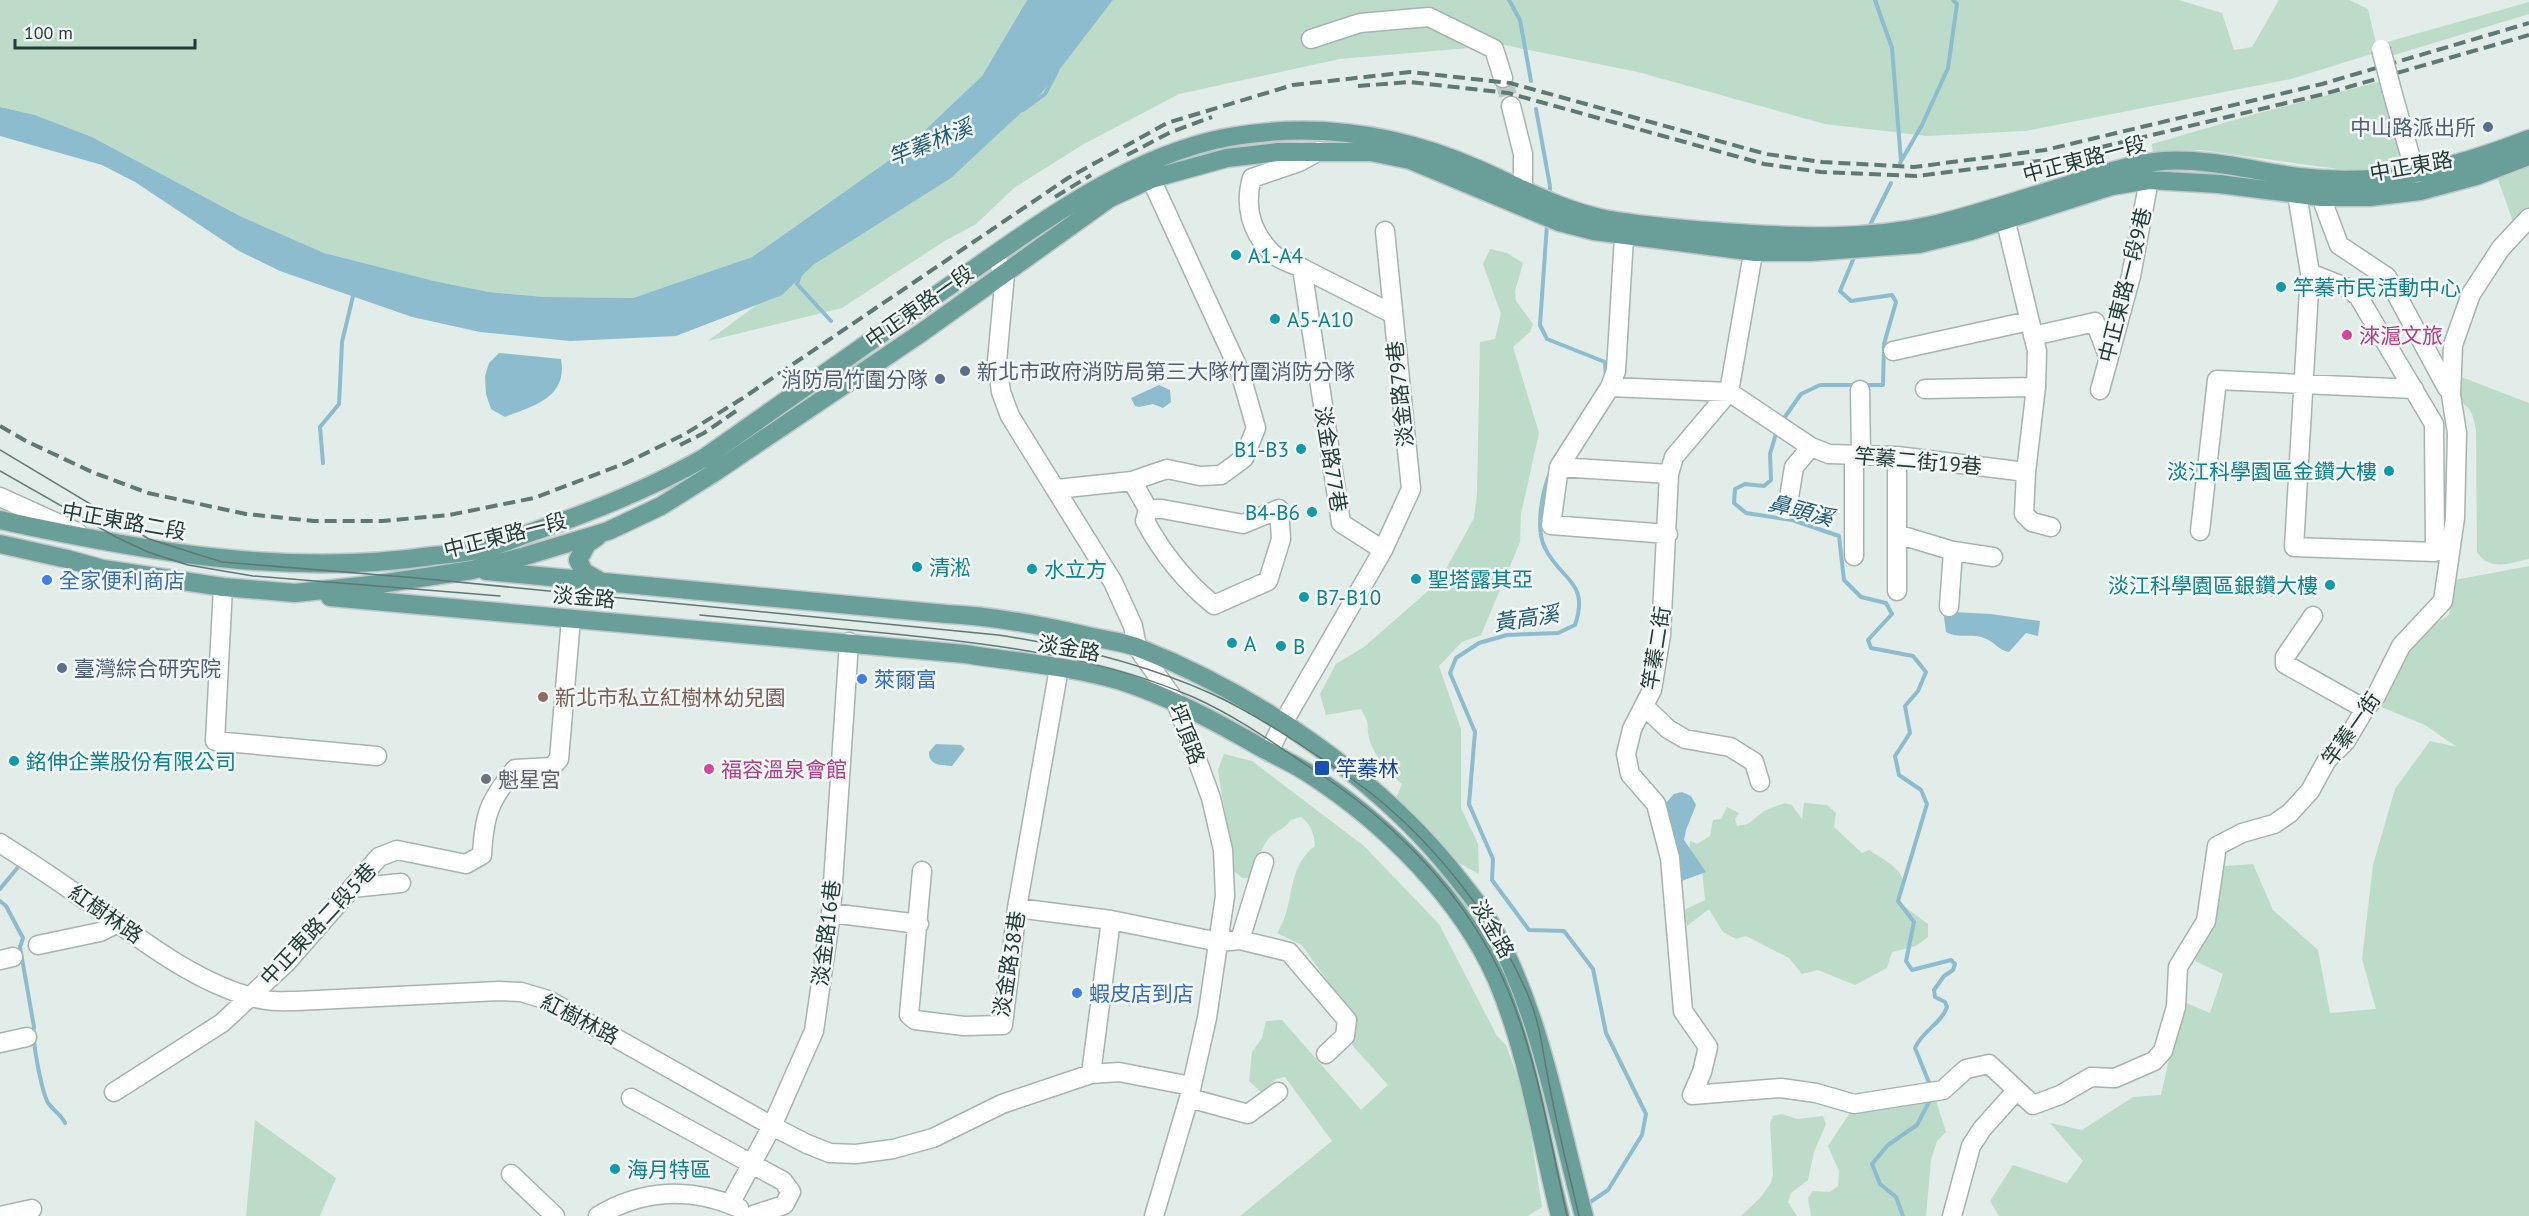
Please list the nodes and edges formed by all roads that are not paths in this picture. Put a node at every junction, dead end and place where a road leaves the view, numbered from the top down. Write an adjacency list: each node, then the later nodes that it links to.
1 (1311, 39): 3 (street)
2 (2381, 48): 10 (street, bridge)
3 (1503, 78)
4 (1511, 106): 12 (street)
5 (2529, 139): 10 (main road, 中正東路)
6 (1319, 151): 8 (main road, 中正東路一段); 14 (main road, 中正東路一段); 22 (street)
7 (2529, 156): 10 (main road, 中正東路)
8 (1151, 179): 23 (main road, 中正東路一段); 44 (street)
9 (2149, 180): 11 (main road, 中正東路一段); 15 (main road, 中正東路一段); 28 (street, 中正東路一段9巷)
10 (2418, 183): 11 (main road, 中正東路); 13 (main road, 中正東路)
11 (2299, 186): 13 (main road, 中正東路); 19 (main road, 中正東路一段); 24 (street)
12 (1523, 189): 14 (main road, 中正東路一段); 21 (main road, 中正東路一段)
13 (2321, 197): 32 (street)
14 (1562, 215): 18 (main road); 20 (main road)
15 (2005, 218): 19 (main road, 中正東路一段); 26 (street)
16 (2529, 218): 76 (street, 竿蓁一街)
17 (1385, 231): 25 (street, 淡金路79巷)
18 (1624, 237): 20 (main road); 30 (street)
19 (1881, 241): 20 (main road)
20 (1756, 243): 37 (street, 竿蓁二街)
21 (994, 256): 23 (street); 62 (main road, 中正東路一段)
22 (1302, 268): 25 (street); 57 (street, 淡金路77巷)
23 (1005, 273): 45 (street, 坪頂路); 51 (main road, 中正東路一段)
24 (2310, 273): 29 (street); 34 (street)
25 (1391, 313): 57 (street, 淡金路79巷)
26 (2031, 328): 27 (street); 28 (street); 31 (street)
27 (1893, 351)
28 (2108, 356): 36 (street, 中正東路一段9巷)
29 (2303, 385): 34 (street); 34 (street); 52 (street)
30 (1610, 387): 37 (street); 41 (street)
31 (2036, 387): 33 (street); 42 (street)
32 (2447, 388)
33 (1925, 389)
34 (2414, 389)
35 (1860, 390): 39 (street)
36 (2100, 390)
37 (1729, 392): 38 (street, 竿蓁二街19巷); 43 (street, 竿蓁二街)
38 (1811, 447): 39 (street, 竿蓁二街19巷); 48 (street)
39 (1857, 454): 40 (street, 竿蓁二街19巷); 59 (street)
40 (1897, 456): 42 (street, 竿蓁二街19巷); 54 (street)
41 (1559, 467): 43 (street); 53 (street)
42 (2026, 472): 50 (street)
43 (1669, 474): 53 (street, 竿蓁二街)
44 (1132, 481): 45 (street); 47 (street)
45 (1057, 489): 72 (street, 坪頂路)
46 (0, 497): 55 (street)
47 (1148, 509): 47 (street)
48 (1787, 510)
49 (0, 520): 55 (main road, 中正東路二段)
50 (2051, 528)
51 (608, 531): 63 (main road, 中正東路一段); 64 (main road)
52 (2200, 531)
53 (1668, 534): 75 (street, 竿蓁二街)
54 (1897, 534): 58 (street); 66 (street)
55 (98, 541): 61 (main road, 中正東路二段)
56 (0, 544): 65 (main road)
57 (1383, 550): 77 (street)
58 (1953, 551): 60 (street); 68 (street)
59 (1854, 556)
60 (1993, 556)
61 (240, 561): 62 (main road, 中正東路一段)
62 (389, 563): 63 (main road)
63 (472, 570): 64 (main road, 淡金路); 67 (main road, 中正東路一段)
64 (607, 583): 72 (main road, 淡金路)
65 (223, 586): 67 (main road, 中正東路一段); 79 (street)
66 (1897, 591)
67 (295, 593): 70 (main road, 淡金路)
68 (1949, 607)
69 (2313, 616): 76 (street)
70 (571, 618): 71 (main road, 淡金路); 85 (street, 中正東路二段5巷)
71 (849, 642): 73 (main road, 淡金路); 87 (street, 淡金路16巷)
72 (1137, 647): 74 (street, 坪頂路); 77 (main road, 淡金路)
73 (1059, 668): 74 (main road, 淡金路); 86 (street, 淡金路38巷)
74 (1176, 702): 78 (main road, 淡金路); 92 (street, 坪頂路)
75 (1644, 706): 80 (street); 99 (street, 竿蓁二街)
76 (2365, 709): 99 (street, 竿蓁一街)
77 (1283, 723): 78 (street); 115 (main road, 淡金路)
78 (1269, 752): 114 (main road, 淡金路)
79 (376, 756)
80 (1760, 782)
81 (0, 843): 89 (street, 紅樹林路)
82 (1264, 862): 91 (street)
83 (922, 871): 90 (street, 淡金路38巷)
84 (401, 883): 85 (street)
85 (352, 888): 94 (street, 中正東路二段5巷)
86 (1017, 908): 88 (street); 90 (street, 淡金路38巷)
87 (831, 914): 90 (street); 104 (street, 淡金路16巷)
88 (1111, 920): 92 (street); 98 (street)
89 (118, 923): 93 (street); 94 (street, 紅樹林路)
90 (918, 924)
91 (1240, 940): 92 (street); 97 (street)
92 (1219, 942): 101 (street, 坪頂路)
93 (38, 945)
94 (250, 996): 100 (street, 中正東路二段5巷); 104 (street, 紅樹林路)
95 (27, 1037): 96 (street)
96 (0, 1043)
97 (1326, 1054)
98 (1091, 1074): 101 (street, 紅樹林路); 104 (street, 紅樹林路)
99 (2016, 1091): 116 (street)
100 (114, 1092)
101 (1190, 1092): 102 (street, 紅樹林路); 113 (street, 坪頂路)
102 (1278, 1092)
103 (631, 1098): 105 (street)
104 (772, 1126): 105 (street, 淡金路16巷)
105 (752, 1164): 107 (street, 淡金路16巷); 112 (street)
106 (511, 1174): 110 (street)
107 (730, 1204): 111 (street); 112 (street)
108 (32, 1209): 109 (street)
109 (0, 1216)
110 (555, 1216)
111 (598, 1216)
112 (754, 1216)
113 (1154, 1216)
114 (1560, 1216)
115 (1584, 1216)
116 (1952, 1216)

